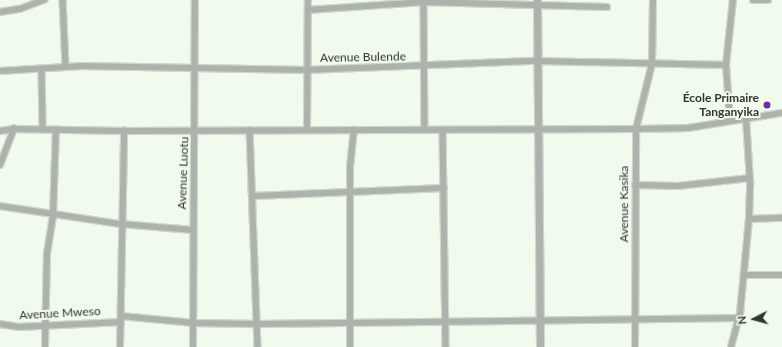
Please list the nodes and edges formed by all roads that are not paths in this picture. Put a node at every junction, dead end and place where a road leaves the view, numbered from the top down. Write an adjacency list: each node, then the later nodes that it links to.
1 (44, 0): 13 (street)
2 (63, 0): 18 (street)
3 (195, 0): 17 (street, Avenue Luotu)
4 (308, 0): 12 (street)
5 (653, 0): 15 (street, Avenue Kasika)
6 (733, 0): 16 (street)
7 (753, 0): 8 (street)
8 (768, 0)
9 (424, 1): 10 (street); 12 (street); 19 (street)
10 (536, 2): 11 (street); 14 (street)
11 (607, 7)
12 (308, 10): 21 (street)
13 (0, 12)
14 (536, 61): 15 (street, Avenue Bulende); 19 (street, Avenue Bulende); 29 (street)
15 (652, 64): 16 (street, Avenue Bulende); 35 (street, Avenue Kasika)
16 (726, 65): 25 (street)
17 (194, 66): 18 (street, Avenue Bulende); 21 (street, Avenue Bulende); 31 (street, Avenue Luotu)
18 (66, 67): 20 (street, Avenue Bulende)
19 (425, 67): 21 (street, Avenue Bulende); 34 (street)
20 (42, 69): 22 (street, Avenue Bulende); 27 (street)
21 (307, 70): 28 (street)
22 (0, 72)
23 (782, 113): 24 (street)
24 (746, 119): 25 (street); 40 (street)
25 (730, 122): 35 (street)
26 (14, 129): 27 (street); 38 (street); 39 (street)
27 (43, 129): 30 (street)
28 (307, 129): 32 (street); 33 (street)
29 (536, 129): 35 (street); 37 (street); 56 (street)
30 (56, 130): 36 (street); 46 (street)
31 (196, 130): 32 (street); 36 (street); 50 (street, Avenue Luotu)
32 (250, 130): 44 (street)
33 (354, 130): 34 (street); 43 (street)
34 (425, 130): 37 (street)
35 (636, 130): 41 (street, Avenue Kasika)
36 (124, 131): 49 (street)
37 (444, 131): 42 (street)
38 (0, 132)
39 (0, 165)
40 (750, 178): 41 (street); 47 (street)
41 (635, 185): 53 (street, Avenue Kasika)
42 (444, 188): 43 (street); 59 (street)
43 (350, 193): 44 (street); 58 (street)
44 (254, 196): 61 (street)
45 (0, 206): 46 (street)
46 (53, 215): 49 (street); 62 (street)
47 (749, 218): 48 (street); 51 (street)
48 (782, 218)
49 (122, 224): 50 (street); 55 (street)
50 (193, 230): 57 (street, Avenue Luotu)
51 (744, 275): 52 (street); 54 (street)
52 (782, 275)
53 (635, 318): 54 (street, Avenue Mweso); 56 (street, Avenue Mweso); 70 (street, Avenue Kasika)
54 (739, 318): 71 (street)
55 (121, 319): 57 (street, Avenue Mweso); 62 (street, Avenue Mweso); 64 (street)
56 (540, 321): 59 (street, Avenue Mweso); 69 (street)
57 (194, 323): 61 (street, Avenue Mweso); 65 (street, Avenue Luotu)
58 (350, 323): 59 (street, Avenue Mweso); 61 (street, Avenue Mweso); 67 (street)
59 (446, 323): 68 (street)
60 (0, 324): 62 (street, Avenue Mweso)
61 (258, 324): 66 (street)
62 (45, 325): 63 (street)
63 (45, 347)
64 (120, 347)
65 (193, 347)
66 (258, 347)
67 (350, 347)
68 (446, 347)
69 (540, 347)
70 (635, 347)
71 (731, 347)

